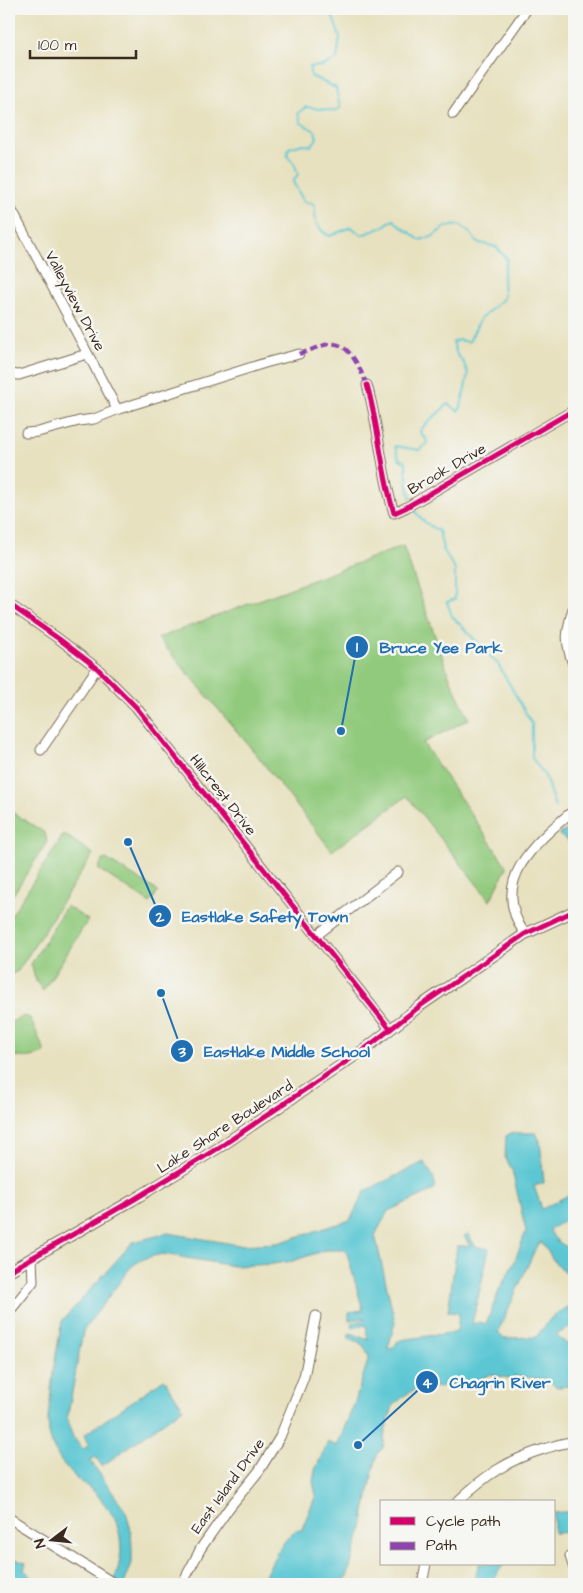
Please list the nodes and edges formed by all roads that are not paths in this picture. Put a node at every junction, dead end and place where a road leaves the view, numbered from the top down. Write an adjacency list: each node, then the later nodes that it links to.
1 (527, 9): 2 (street)
2 (453, 114)
3 (9, 205): 4 (street, Valleyview Drive)
4 (87, 354): 6 (street); 8 (street, Valleyview Drive)
5 (299, 354): 8 (street)
6 (9, 374)
7 (367, 385): 9 (street, Brook Drive)
8 (117, 409): 10 (street)
9 (574, 410)
10 (26, 433)
11 (9, 604): 13 (street, Hillcrest Drive)
12 (574, 606): 14 (street)
13 (97, 668): 15 (street); 20 (street, Hillcrest Drive)
14 (574, 668)
15 (41, 750)
16 (574, 810): 19 (street)
17 (398, 872): 20 (street)
18 (574, 911): 19 (main road, Lake Shore Boulevard)
19 (525, 934): 21 (main road, Lake Shore Boulevard)
20 (317, 935): 21 (street, Hillcrest Drive)
21 (390, 1029): 22 (main road, Lake Shore Boulevard)
22 (32, 1259): 23 (main road, Lake Shore Boulevard); 24 (street)
23 (9, 1271)
24 (9, 1312)
25 (316, 1316): 33 (street, East Island Drive)
26 (574, 1442): 27 (street)
27 (460, 1500)
28 (9, 1518): 32 (street)
29 (570, 1556): 31 (street)
30 (426, 1566): 34 (street)
31 (574, 1569)
32 (115, 1584)
33 (182, 1584)
34 (422, 1584)

